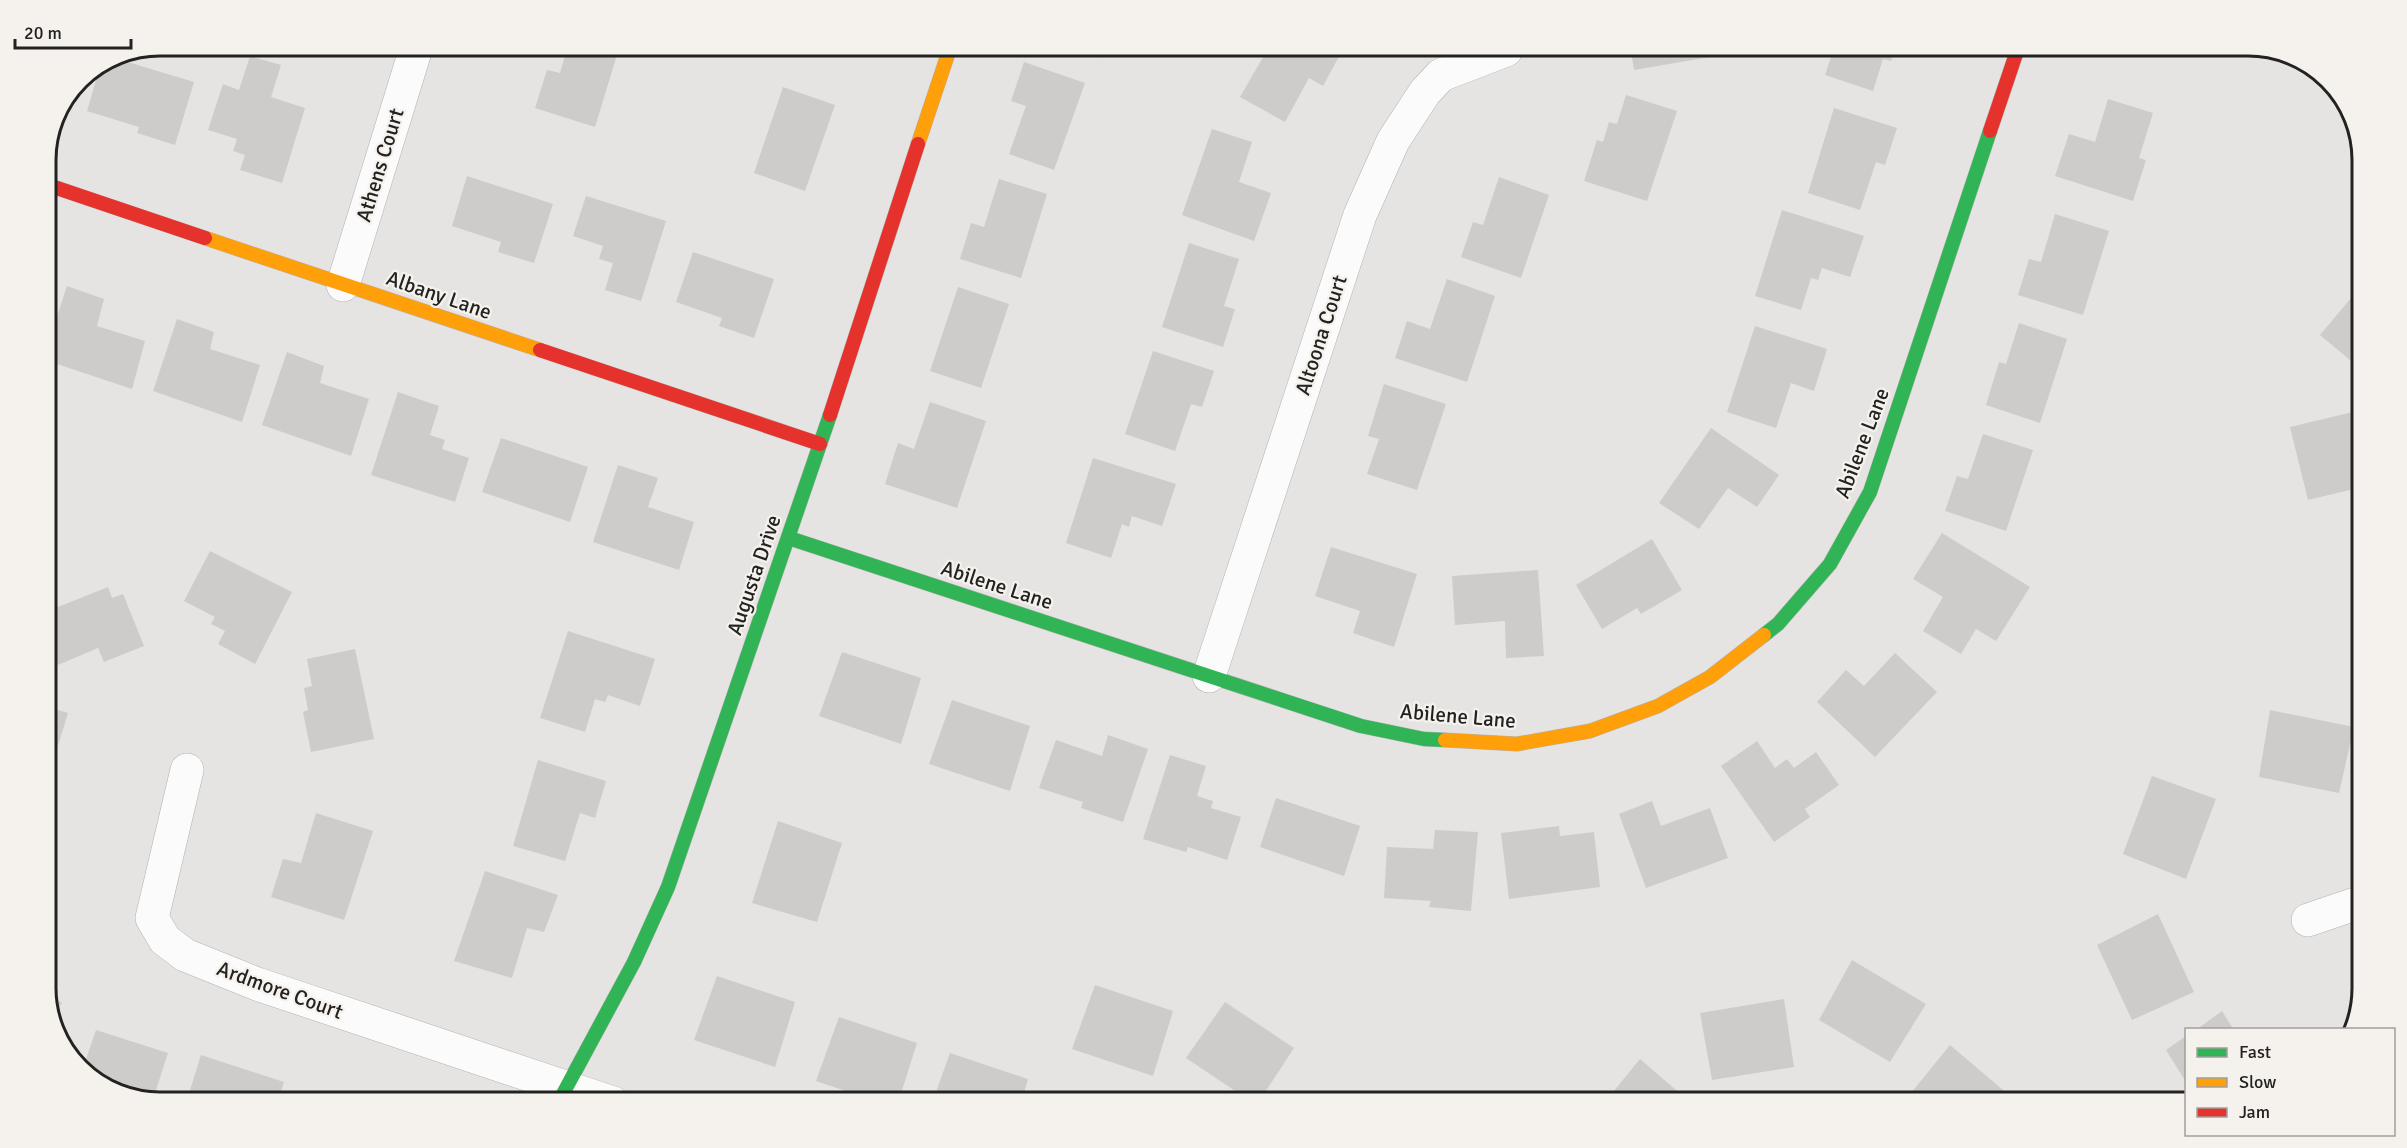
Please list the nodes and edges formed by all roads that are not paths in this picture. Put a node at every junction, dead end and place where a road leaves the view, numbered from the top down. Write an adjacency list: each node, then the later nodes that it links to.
1 (414, 56): 6 (street, Athens Court)
2 (947, 56): 7 (street, Augusta Drive)
3 (1490, 56): 9 (street, Altoona Court)
4 (2015, 56): 9 (street, Abilene Lane)
5 (56, 188): 6 (street, Albany Lane)
6 (343, 285): 7 (street, Albany Lane)
7 (820, 444): 8 (street, Augusta Drive)
8 (789, 538): 9 (street, Abilene Lane); 14 (street, Augusta Drive)
9 (1209, 676)
10 (187, 770): 13 (street, Ardmore Court)
11 (2352, 905): 12 (street)
12 (2308, 920)
13 (555, 1092)
14 (565, 1092)

